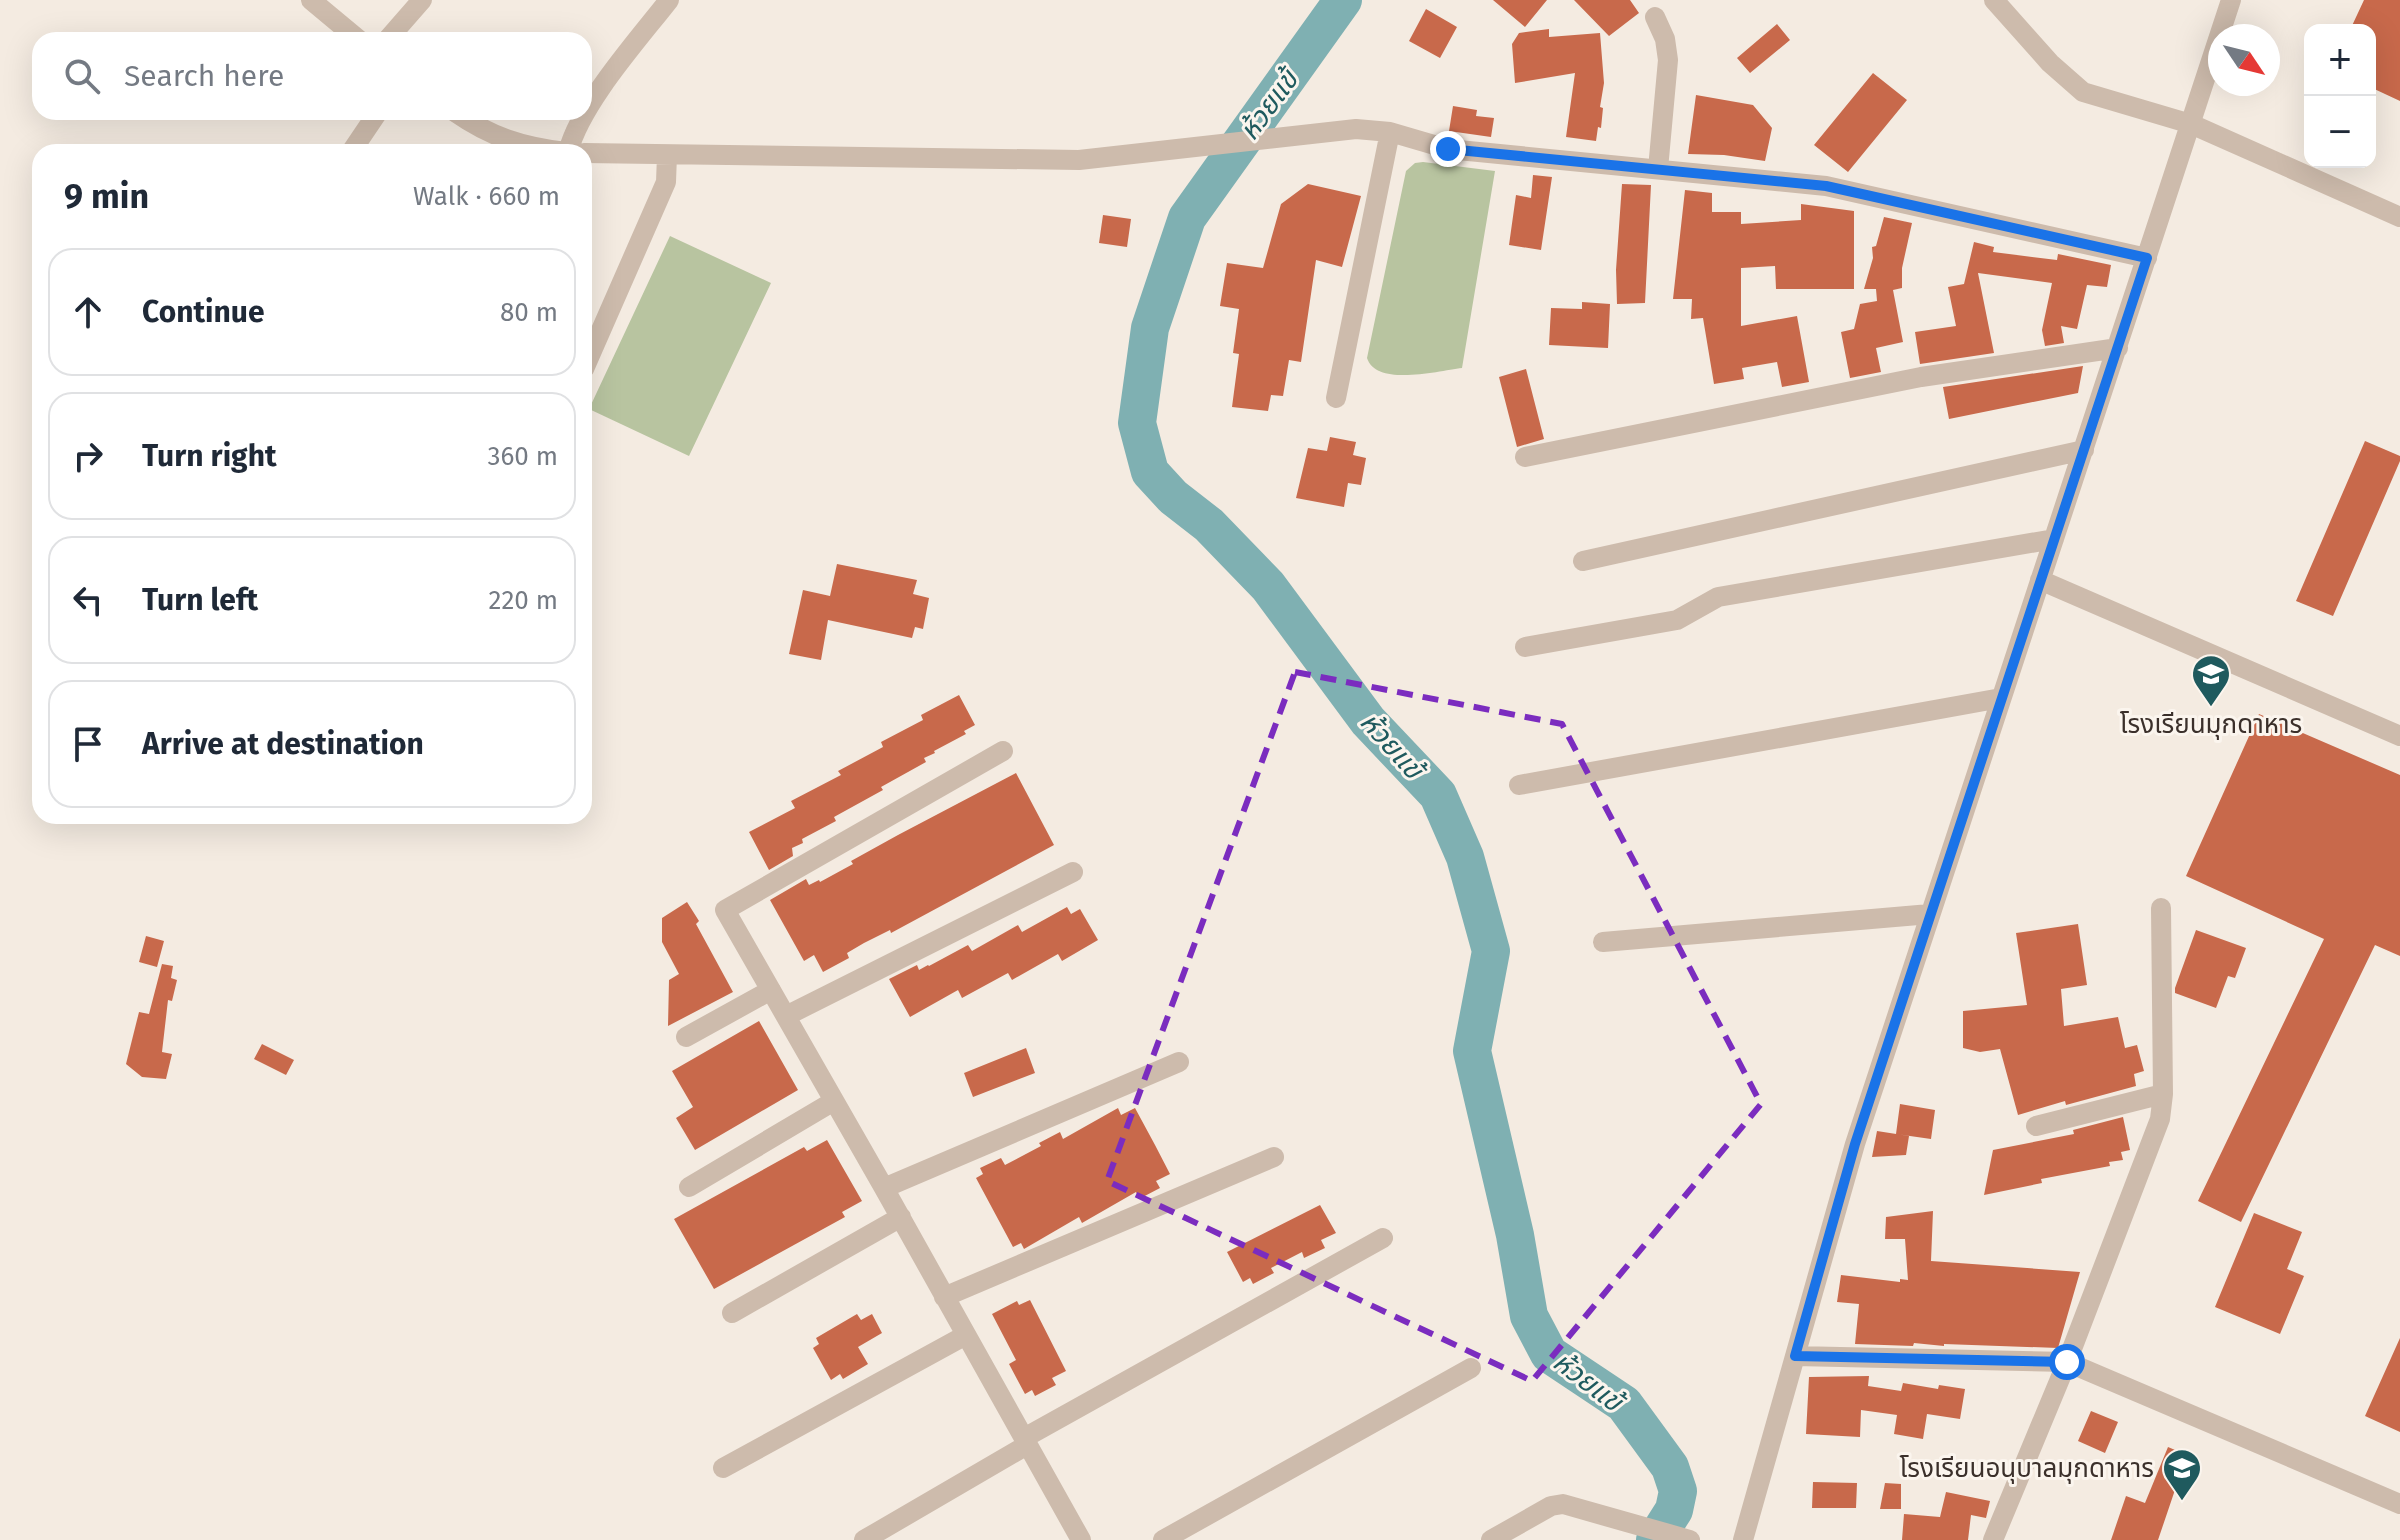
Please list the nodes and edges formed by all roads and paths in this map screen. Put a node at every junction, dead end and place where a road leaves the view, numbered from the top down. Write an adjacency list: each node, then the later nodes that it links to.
1 (311, 0): 7 (street)
2 (422, 0): 8 (street)
3 (669, 0): 9 (street)
4 (1994, 0): 13 (street)
5 (2231, 0): 13 (street)
6 (1655, 17): 20 (street)
7 (349, 32)
8 (394, 32)
9 (592, 103)
10 (373, 120): 15 (street)
11 (469, 120): 16 (street)
12 (581, 120): 17 (street)
13 (2191, 124): 21 (street); 22 (street)
14 (1390, 132): 19 (street); 20 (street); 25 (street)
15 (356, 144)
16 (519, 144)
17 (569, 144)
18 (592, 153): 19 (street)
19 (667, 155): 24 (street)
20 (1658, 169): 22 (street)
21 (2400, 217)
22 (2147, 258): 23 (street)
23 (2118, 348): 26 (street); 27 (street)
24 (592, 351)
25 (1336, 398)
26 (2084, 450): 28 (street); 29 (street)
27 (1525, 457)
28 (2054, 539): 30 (street); 31 (street)
29 (1583, 561)
30 (2040, 580): 32 (street); 33 (street)
31 (1525, 647)
32 (2001, 698): 35 (street); 38 (street)
33 (2400, 736)
34 (1003, 751): 40 (street)
35 (1519, 785)
36 (1073, 872): 41 (street)
37 (2161, 908): 44 (street)
38 (1930, 914): 39 (street); 55 (street)
39 (1603, 942)
40 (771, 990): 41 (street); 42 (street)
41 (786, 1016): 45 (street)
42 (686, 1037)
43 (1179, 1062): 49 (street)
44 (2163, 1094): 46 (street); 56 (street)
45 (834, 1101): 48 (street); 49 (street)
46 (2036, 1126)
47 (1274, 1157): 52 (street)
48 (689, 1187)
49 (884, 1188): 50 (street)
50 (901, 1217): 52 (street); 53 (street)
51 (1383, 1238): 58 (street)
52 (944, 1297): 54 (street)
53 (732, 1313)
54 (966, 1335): 58 (street); 59 (street)
55 (1795, 1356): 56 (street); 66 (street)
56 (2067, 1362): 60 (street); 67 (street)
57 (1471, 1368): 63 (street)
58 (1025, 1442): 61 (street); 62 (street)
59 (723, 1468)
60 (2400, 1504)
61 (864, 1540)
62 (1081, 1540)
63 (1163, 1540)
64 (1491, 1540): 65 (street)
65 (1690, 1540)
66 (1743, 1540)
67 (1993, 1540)

